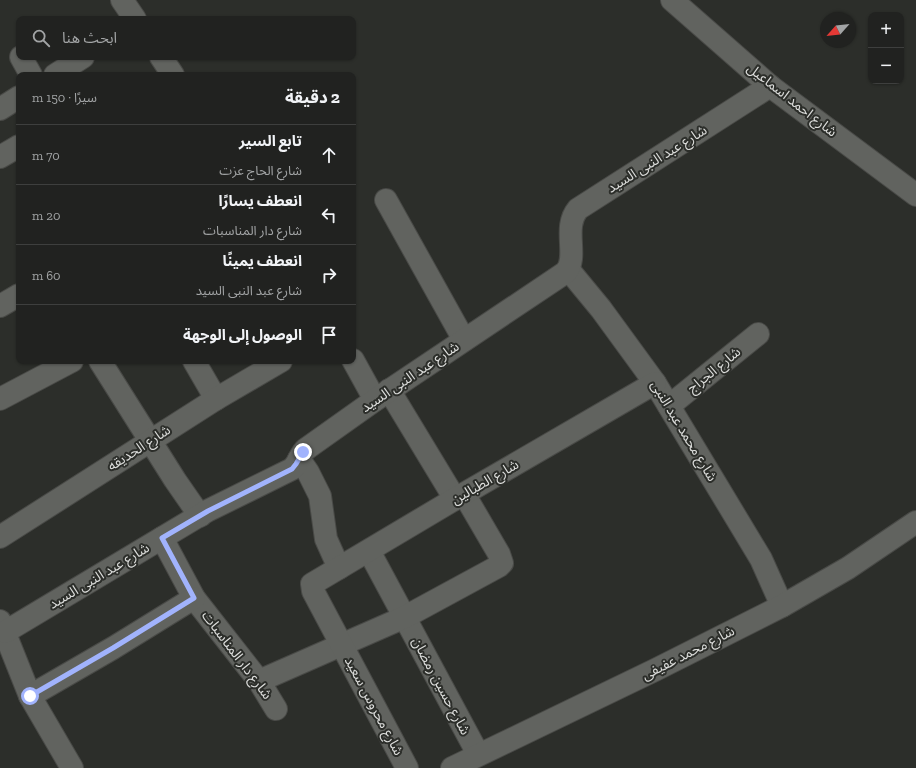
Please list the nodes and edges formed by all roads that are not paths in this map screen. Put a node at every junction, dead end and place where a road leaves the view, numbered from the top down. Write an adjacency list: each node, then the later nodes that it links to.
1 (122, 0): 3 (street)
2 (672, 0): 10 (street, شارع احمد اسماعيل)
3 (133, 16)
4 (23, 60): 7 (street)
5 (78, 60): 8 (street)
6 (163, 60): 9 (street)
7 (29, 72)
8 (60, 72)
9 (171, 72)
10 (770, 86): 15 (street, شارع احمد اسماعيل); 17 (street, شارع عبد النبى السيد)
11 (16, 99): 12 (street)
12 (0, 109)
13 (16, 148): 14 (street)
14 (0, 157)
15 (916, 195)
16 (386, 200): 21 (street)
17 (568, 269): 21 (street, شارع عبد النبى السيد); 27 (street, شارع محمد عبد النبى)
18 (16, 297): 19 (street)
19 (0, 306)
20 (758, 334): 31 (street, شارع الجراج)
21 (464, 340): 28 (street, شارع عبد النبى السيد)
22 (66, 364): 29 (street)
23 (102, 364): 32 (street)
24 (196, 364): 30 (street)
25 (276, 364): 30 (street, شارع الحديقه)
26 (356, 364): 28 (street)
27 (655, 383): 31 (street, شارع محمد عبد النبى); 34 (street, شارع الطبالين)
28 (382, 395): 33 (street, شارع عبد النبى السيد); 34 (street)
29 (0, 399)
30 (216, 399): 32 (street, شارع الحديقه)
31 (669, 406): 43 (street, شارع محمد عبد النبى)
32 (150, 440): 35 (street); 37 (street, شارع الحديقه)
33 (299, 459): 35 (street, شارع عبد النبى السيد); 40 (street)
34 (460, 496): 39 (street, شارع الطبالين); 44 (street)
35 (200, 516): 38 (street, شارع عبد النبى السيد)
36 (916, 522): 43 (street, شارع محمد عفيفى)
37 (0, 537)
38 (162, 538): 42 (street, شارع دار المناسبات); 45 (street, شارع عبد النبى السيد)
39 (369, 551): 40 (street, شارع الطبالين); 44 (street, شارع حسين رمضان)
40 (339, 568): 41 (street, شارع الطبالين)
41 (315, 582): 46 (street, شارع محروس سعيد)
42 (194, 598): 47 (street, شارع دار المناسبات); 48 (street)
43 (782, 606): 50 (street, شارع محمد عفيفى)
44 (405, 617): 46 (street); 50 (street, شارع حسين رمضان)
45 (2, 626): 48 (street)
46 (340, 644): 47 (street); 52 (street, شارع محروس سعيد)
47 (259, 681): 49 (street, شارع دار المناسبات)
48 (30, 696): 51 (street)
49 (276, 709)
50 (478, 754): 53 (street, شارع محمد عفيفى)
51 (72, 768)
52 (407, 768)
53 (452, 768)

